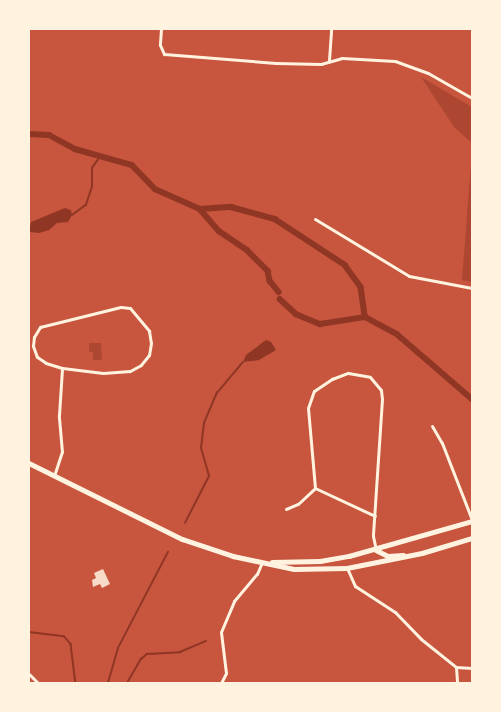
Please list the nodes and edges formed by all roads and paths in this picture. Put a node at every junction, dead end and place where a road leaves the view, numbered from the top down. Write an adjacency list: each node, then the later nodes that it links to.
1 (161, 29): 3 (street)
2 (331, 29): 3 (street)
3 (329, 60): 4 (street)
4 (472, 98)
5 (315, 219): 6 (street)
6 (472, 288)
7 (62, 368): 7 (street); 10 (street)
8 (432, 426): 14 (street)
9 (29, 463): 10 (main road)
10 (54, 476): 18 (main road)
11 (315, 488): 12 (street); 13 (street); 13 (street)
12 (286, 509)
13 (375, 516): 16 (street)
14 (472, 521): 16 (main road)
15 (472, 538): 17 (main road)
16 (376, 550): 17 (main road); 18 (main road)
17 (430, 550): 19 (main road)
18 (262, 562): 19 (main road); 24 (street)
19 (347, 568): 20 (street)
20 (456, 667): 21 (street); 25 (street)
21 (472, 668)
22 (29, 674): 23 (street)
23 (38, 683)
24 (221, 683)
25 (457, 683)

